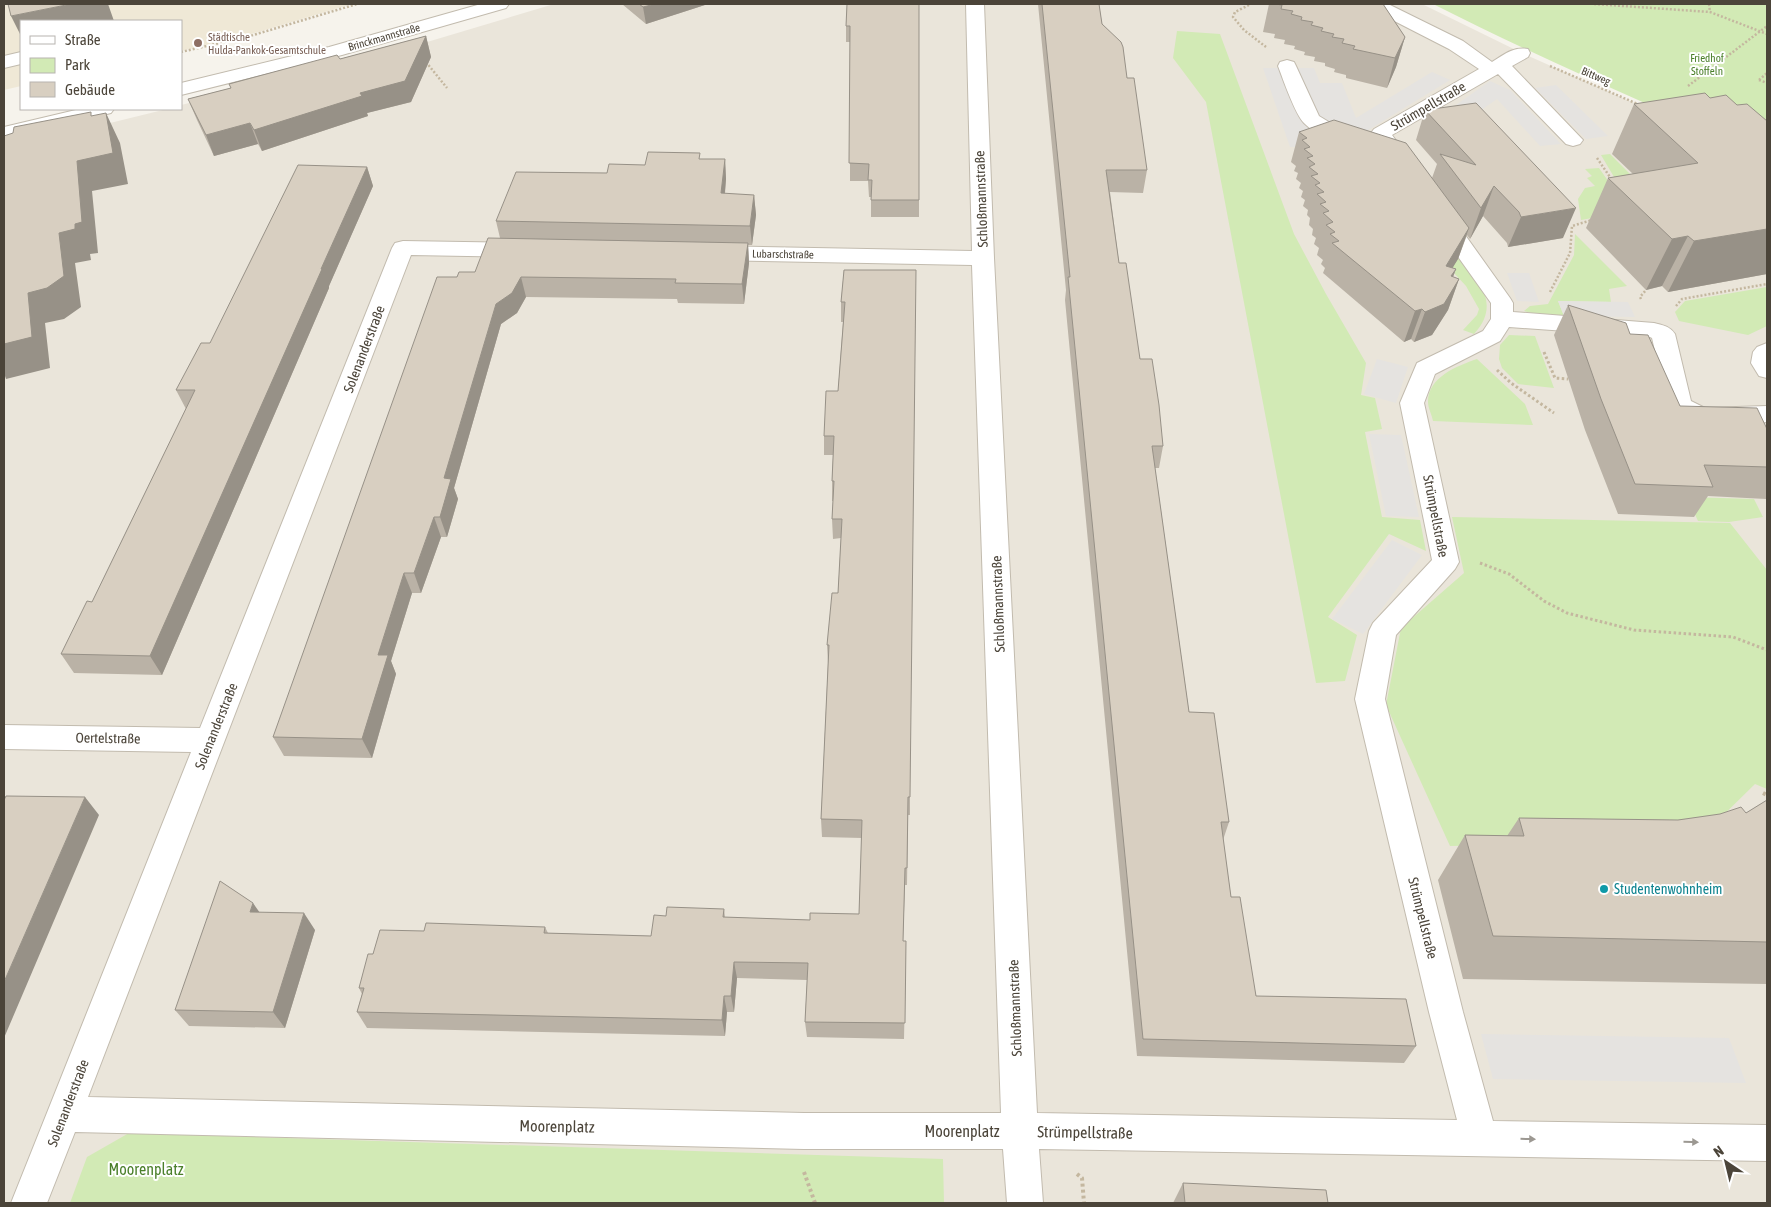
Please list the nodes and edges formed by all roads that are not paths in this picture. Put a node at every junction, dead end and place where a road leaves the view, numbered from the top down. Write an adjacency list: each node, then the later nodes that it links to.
1 (500, 4): 9 (street, Brinckmannstraße)
2 (975, 4): 18 (street, Schloßmannstraße)
3 (1375, 4): 8 (street)
4 (1521, 53): 8 (street, Strümpellstraße)
5 (20, 58): 6 (street)
6 (4, 62)
7 (1288, 66): 12 (street)
8 (1496, 67): 12 (street, Strümpellstraße); 13 (street)
9 (182, 89)
10 (100, 110): 11 (street)
11 (4, 133)
12 (1386, 140): 14 (street, Strümpellstraße)
13 (1573, 140)
14 (1413, 178)
15 (1430, 201): 19 (street)
16 (543, 250): 24 (street, Solenanderstraße)
17 (693, 253): 18 (street, Lubarschstraße)
18 (983, 258): 26 (street, Schloßmannstraße)
19 (1502, 311): 22 (street); 27 (street, Strümpellstraße)
20 (1767, 351): 21 (street)
21 (1767, 370)
22 (1767, 414)
23 (4, 737): 24 (street, Oertelstraße)
24 (211, 740): 25 (street, Solenanderstraße)
25 (63, 1114): 26 (street, Moorenplatz); 29 (street, Solenanderstraße)
26 (1020, 1131): 27 (street, Strümpellstraße); 30 (street, Schloßmannstraße)
27 (1480, 1138): 28 (street, Strümpellstraße, one-way to 28)
28 (1767, 1143)
29 (29, 1203)
30 (1025, 1203)

